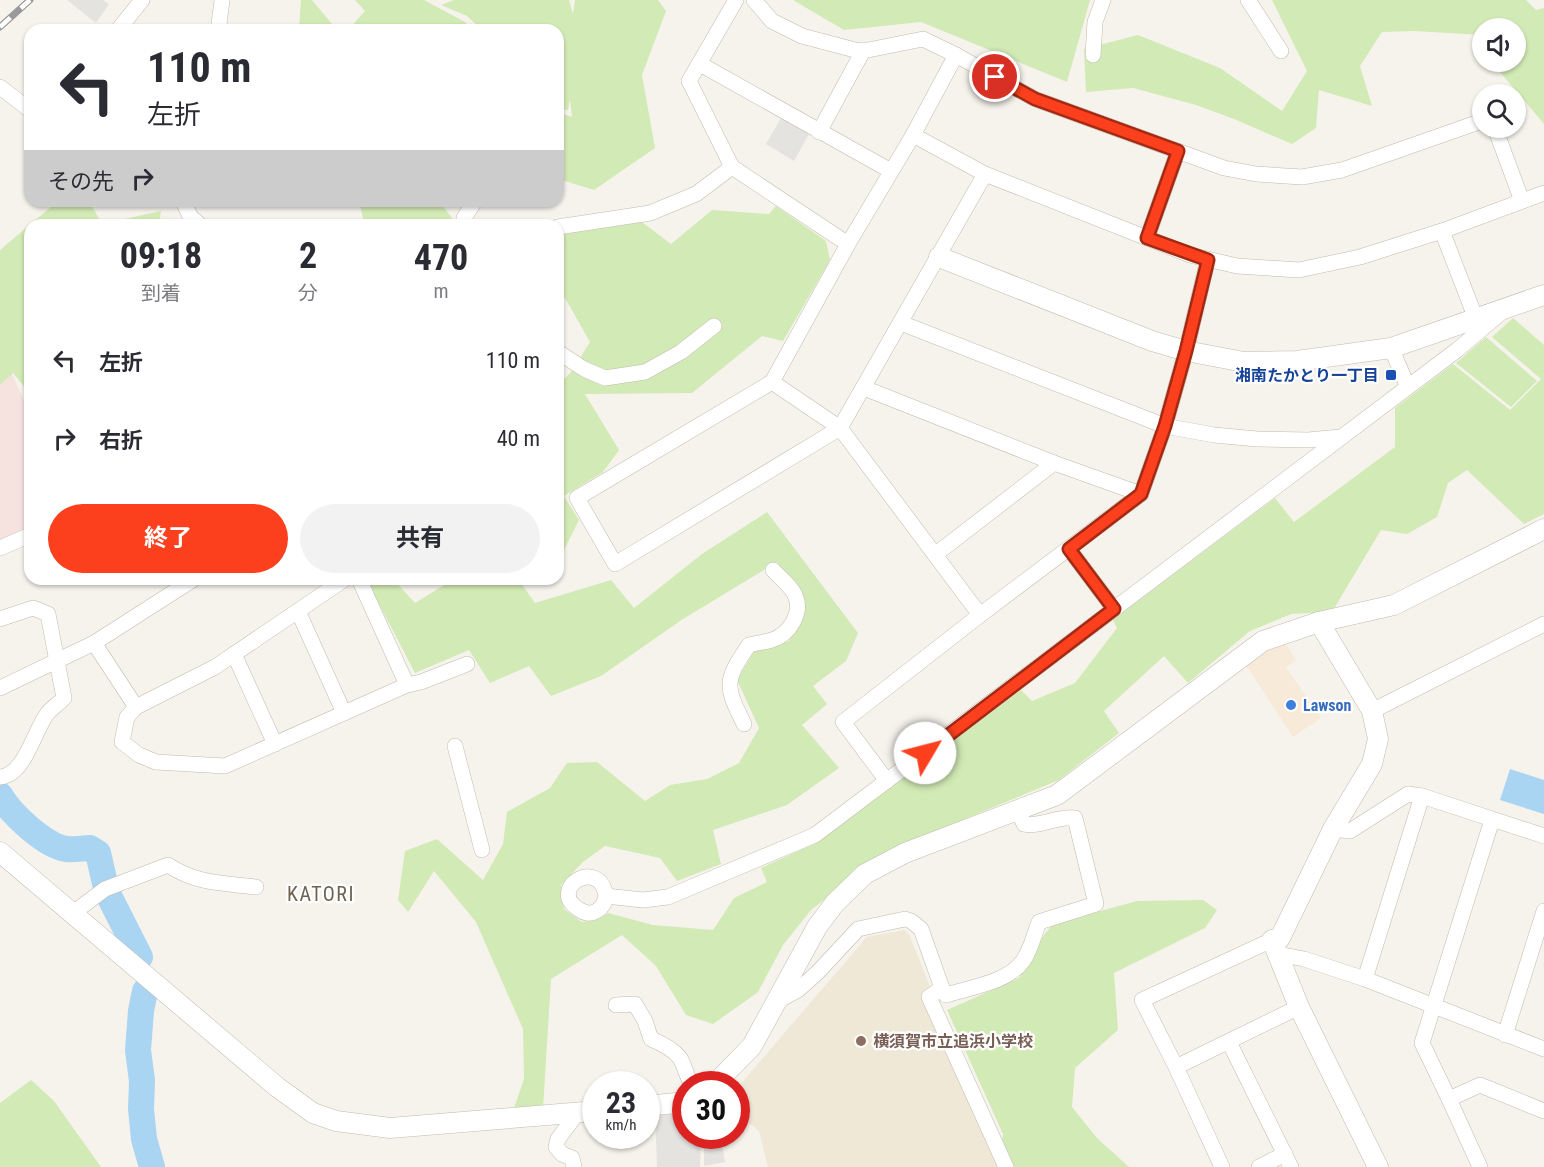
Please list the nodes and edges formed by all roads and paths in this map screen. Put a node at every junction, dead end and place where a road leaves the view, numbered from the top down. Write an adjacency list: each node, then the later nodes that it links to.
1 (142, 0): 7 (street)
2 (222, 0): 8 (street)
3 (736, 0): 13 (street)
4 (754, 0): 9 (street)
5 (1103, 0): 12 (street)
6 (1248, 0): 10 (street)
7 (123, 24)
8 (219, 24)
9 (863, 51): 11 (street); 17 (street)
10 (1281, 51)
11 (956, 54): 18 (street); 20 (street)
12 (1093, 55)
13 (700, 64): 17 (street); 21 (street)
14 (0, 87): 15 (street)
15 (24, 105)
16 (1472, 124): 20 (street)
17 (819, 132): 22 (street)
18 (913, 135): 22 (street); 23 (street)
19 (1499, 138): 25 (street)
20 (1178, 151): 28 (street)
21 (732, 167): 26 (street); 29 (street)
22 (891, 171): 29 (street)
23 (985, 174): 28 (street); 30 (street)
24 (1544, 194): 25 (street)
25 (1522, 201): 27 (street)
26 (564, 226)
27 (1442, 231): 31 (street); 34 (street)
28 (1147, 238): 31 (street)
29 (849, 244): 40 (street)
30 (939, 257): 35 (street); 38 (street)
31 (1208, 260): 38 (street)
32 (1544, 295): 33 (street)
33 (1506, 309): 34 (street); 41 (street)
34 (1476, 319): 37 (street)
35 (901, 323): 42 (street); 43 (street)
36 (714, 326): 39 (street)
37 (1391, 348): 38 (street); 41 (street)
38 (1186, 351): 43 (street)
39 (564, 356)
40 (772, 382): 44 (street); 44 (street)
41 (1408, 387): 45 (street)
42 (864, 388): 44 (street); 46 (street)
43 (1165, 426): 45 (street); 47 (street)
44 (840, 428): 52 (street)
45 (1341, 437): 57 (street)
46 (1054, 463): 47 (street); 52 (street)
47 (1141, 494): 51 (street)
48 (1544, 529): 61 (street)
49 (24, 538): 50 (street)
50 (0, 548)
51 (1069, 549): 57 (street); 59 (street)
52 (936, 554): 59 (street)
53 (773, 570): 73 (street)
54 (185, 585): 64 (street)
55 (336, 585): 58 (street)
56 (362, 585): 68 (street)
57 (1114, 609): 77 (street)
58 (298, 611): 65 (street); 72 (street)
59 (980, 615): 77 (street)
60 (0, 619): 66 (street)
61 (1319, 621): 71 (street); 79 (street)
62 (1539, 627): 63 (street); 71 (street)
63 (1544, 642)
64 (94, 643): 66 (street); 70 (street)
65 (234, 654): 70 (street); 74 (street)
66 (57, 661): 69 (street); 76 (street)
67 (467, 664): 68 (street)
68 (407, 685): 72 (street)
69 (0, 688)
70 (136, 706): 74 (street)
71 (1372, 711): 81 (street)
72 (344, 713): 74 (street)
73 (744, 724)
74 (275, 744)
75 (455, 746): 83 (street)
76 (0, 777)
77 (887, 782): 86 (street)
78 (1422, 796): 80 (street); 81 (street); 90 (street)
79 (1018, 810): 91 (street); 92 (street)
80 (1492, 820): 82 (street); 95 (street)
81 (1333, 829): 89 (street)
82 (1544, 836)
83 (482, 850)
84 (0, 852): 88 (street)
85 (256, 887): 88 (street)
86 (606, 896)
87 (1544, 911): 96 (street)
88 (73, 913): 103 (street)
89 (1275, 947): 90 (street); 94 (street); 99 (street)
90 (1365, 979): 95 (street)
91 (942, 988): 92 (street); 109 (street)
92 (776, 1002): 101 (street)
93 (616, 1005): 100 (street)
94 (1299, 1007): 97 (street); 112 (street)
95 (1434, 1008): 96 (street); 102 (street)
96 (1505, 1035): 98 (street)
97 (1229, 1042): 99 (street); 106 (street)
98 (1544, 1049)
99 (1176, 1066): 110 (street)
100 (684, 1071)
101 (728, 1071)
102 (1449, 1099): 104 (street); 107 (street)
103 (582, 1111)
104 (1544, 1111)
105 (582, 1116): 108 (street)
106 (1288, 1160): 111 (street)
107 (1476, 1166)
108 (574, 1167)
109 (1006, 1167)
110 (1222, 1167)
111 (1259, 1167)
112 (1378, 1167)

